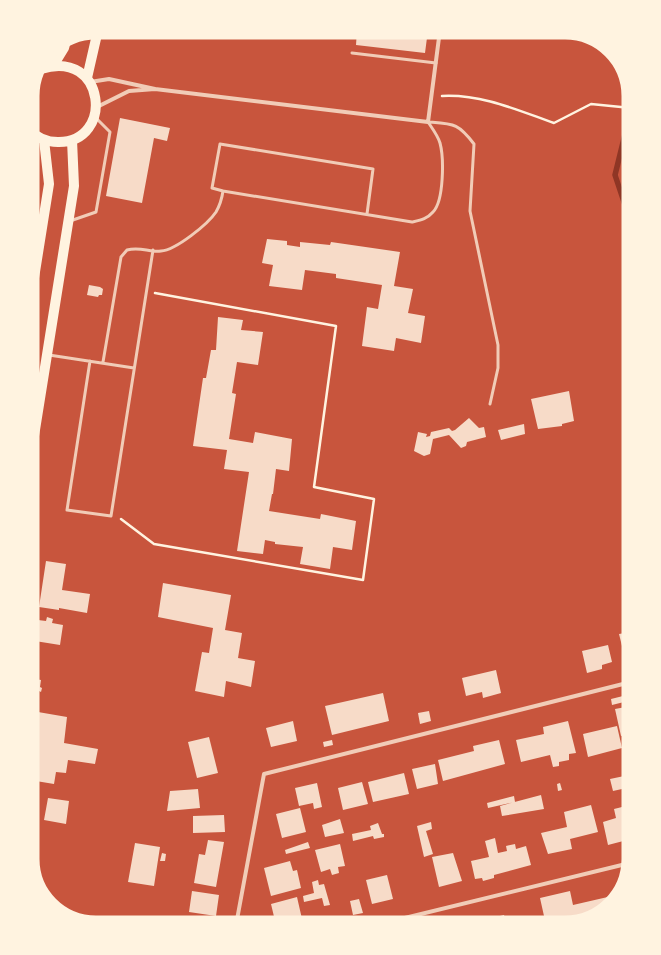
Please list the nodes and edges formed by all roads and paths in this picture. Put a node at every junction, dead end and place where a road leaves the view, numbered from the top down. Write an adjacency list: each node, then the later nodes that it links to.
1 (97, 37): 8 (main road)
2 (439, 37): 5 (street)
3 (65, 46): 6 (main road)
4 (352, 53): 5 (lane)
5 (436, 63): 10 (street)
6 (53, 66): 7 (main road); 8 (main road)
7 (43, 69)
8 (89, 80): 9 (street); 11 (main road)
9 (155, 88): 11 (street); 14 (street)
10 (431, 96): 12 (path); 14 (street)
11 (97, 107): 13 (main road)
12 (624, 107)
13 (94, 117): 17 (main road); 20 (lane)
14 (428, 122): 19 (lane); 28 (lane)
15 (37, 135): 16 (main road)
16 (44, 140): 17 (main road); 22 (main road)
17 (72, 140): 20 (main road)
18 (223, 191): 19 (lane); 19 (lane); 21 (lane)
19 (367, 214)
20 (69, 222): 24 (main road)
21 (153, 250): 23 (lane); 26 (lane)
22 (37, 259)
23 (146, 292): 27 (lane); 30 (path)
24 (47, 354): 25 (lane); 29 (main road)
25 (90, 361): 26 (lane); 30 (lane)
26 (103, 362): 27 (lane)
27 (134, 368): 30 (lane)
28 (490, 404)
29 (37, 417)
30 (111, 516)
31 (624, 684): 33 (street)
32 (623, 865): 34 (street)
33 (237, 918)
34 (405, 918)

